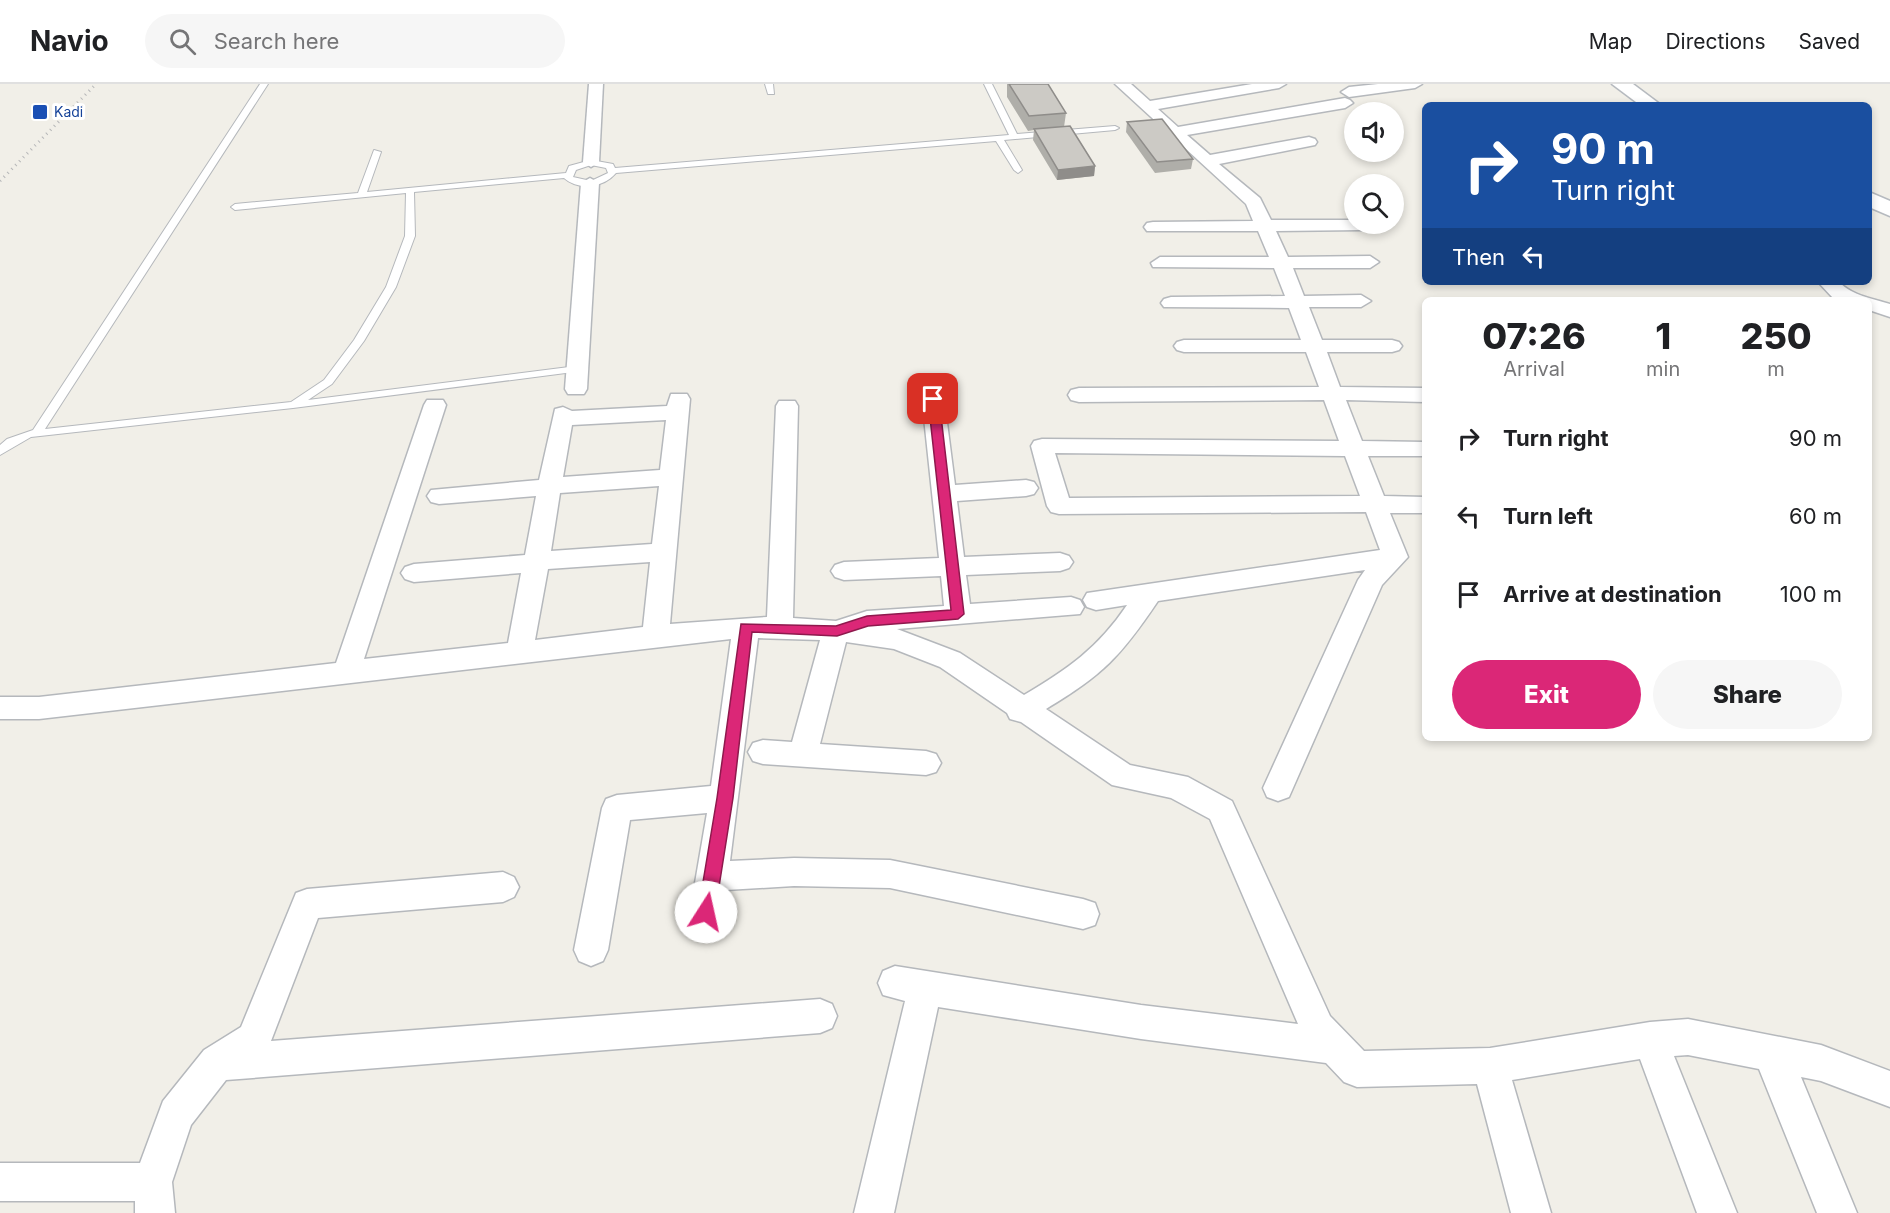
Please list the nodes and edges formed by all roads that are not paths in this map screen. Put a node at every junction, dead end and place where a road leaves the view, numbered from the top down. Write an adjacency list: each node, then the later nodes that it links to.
1 (264, 84): 50 (lane)
2 (596, 84): 17 (street)
3 (988, 84): 12 (lane)
4 (1122, 84): 9 (street)
5 (1280, 84): 9 (street)
6 (1415, 84): 11 (street)
7 (1621, 84): 8 (street)
8 (1648, 102)
9 (1147, 106): 11 (street)
10 (1115, 128): 12 (lane)
11 (1174, 132): 16 (street)
12 (1014, 136): 13 (lane)
13 (999, 138): 18 (lane); 19 (lane)
14 (1309, 142): 16 (street)
15 (377, 152): 23 (lane)
16 (1206, 161): 28 (street)
17 (591, 162): 19 (lane); 20 (lane)
18 (1018, 170)
19 (612, 171): 21 (lane)
20 (568, 175): 21 (lane); 22 (lane)
21 (590, 183): 41 (street)
22 (410, 190): 23 (lane); 47 (lane)
23 (362, 194): 25 (lane)
24 (1872, 200): 26 (street)
25 (236, 207)
26 (1890, 210)
27 (1344, 225): 28 (street)
28 (1265, 226): 29 (street); 30 (street)
29 (1153, 227)
30 (1281, 262): 31 (street); 32 (street); 34 (street)
31 (1370, 262)
32 (1160, 263)
33 (1361, 301): 34 (street)
34 (1297, 302): 35 (street); 39 (street)
35 (1172, 303)
36 (1872, 305): 37 (street)
37 (1890, 311)
38 (1184, 346): 39 (street)
39 (1314, 346): 40 (street); 43 (street)
40 (1392, 346)
41 (578, 369): 42 (street); 47 (lane)
42 (576, 389)
43 (1331, 394): 44 (street); 45 (street); 51 (street)
44 (1079, 395)
45 (1422, 395)
46 (933, 399): 57 (street)
47 (293, 405): 50 (lane)
48 (435, 405): 75 (street)
49 (787, 406): 71 (street)
50 (36, 434): 53 (lane)
51 (1353, 448): 52 (street); 59 (street); 59 (street)
52 (1422, 449)
53 (0, 451)
54 (671, 477): 55 (street); 55 (street); 61 (street)
55 (550, 487): 58 (street); 64 (street)
56 (1026, 488): 57 (street)
57 (944, 494): 65 (street)
58 (440, 495)
59 (1375, 505): 60 (street); 62 (street)
60 (1422, 505)
61 (664, 552): 64 (street); 73 (street)
62 (1395, 556): 68 (street); 81 (street)
63 (1060, 561): 65 (street)
64 (536, 562): 67 (street); 74 (street)
65 (953, 566): 66 (street); 69 (street)
66 (844, 571)
67 (414, 573)
68 (1150, 592): 69 (street); 77 (street)
69 (958, 614): 72 (street)
70 (746, 627): 71 (street); 73 (street); 82 (street)
71 (780, 627): 72 (street)
72 (837, 631): 77 (street); 79 (street)
73 (656, 634): 74 (street)
74 (520, 651): 75 (street)
75 (347, 671): 76 (street)
76 (0, 708)
77 (1022, 710): 90 (street)
78 (763, 752): 79 (street)
79 (803, 754): 80 (street)
80 (926, 763)
81 (1278, 788)
82 (725, 798): 83 (street); 87 (street)
83 (712, 876): 85 (street); 86 (street)
84 (503, 887): 92 (street)
85 (706, 912)
86 (1083, 915)
87 (591, 950)
88 (820, 1017): 92 (street)
89 (1650, 1040): 91 (street); 93 (street); 99 (street)
90 (1335, 1046): 93 (street); 97 (street)
91 (1771, 1053): 94 (street); 100 (street)
92 (217, 1063): 96 (street)
93 (1490, 1066): 98 (street)
94 (1890, 1089)
95 (0, 1182): 96 (street)
96 (154, 1197)
97 (874, 1213)
98 (1532, 1213)
99 (1717, 1213)
100 (1837, 1213)

